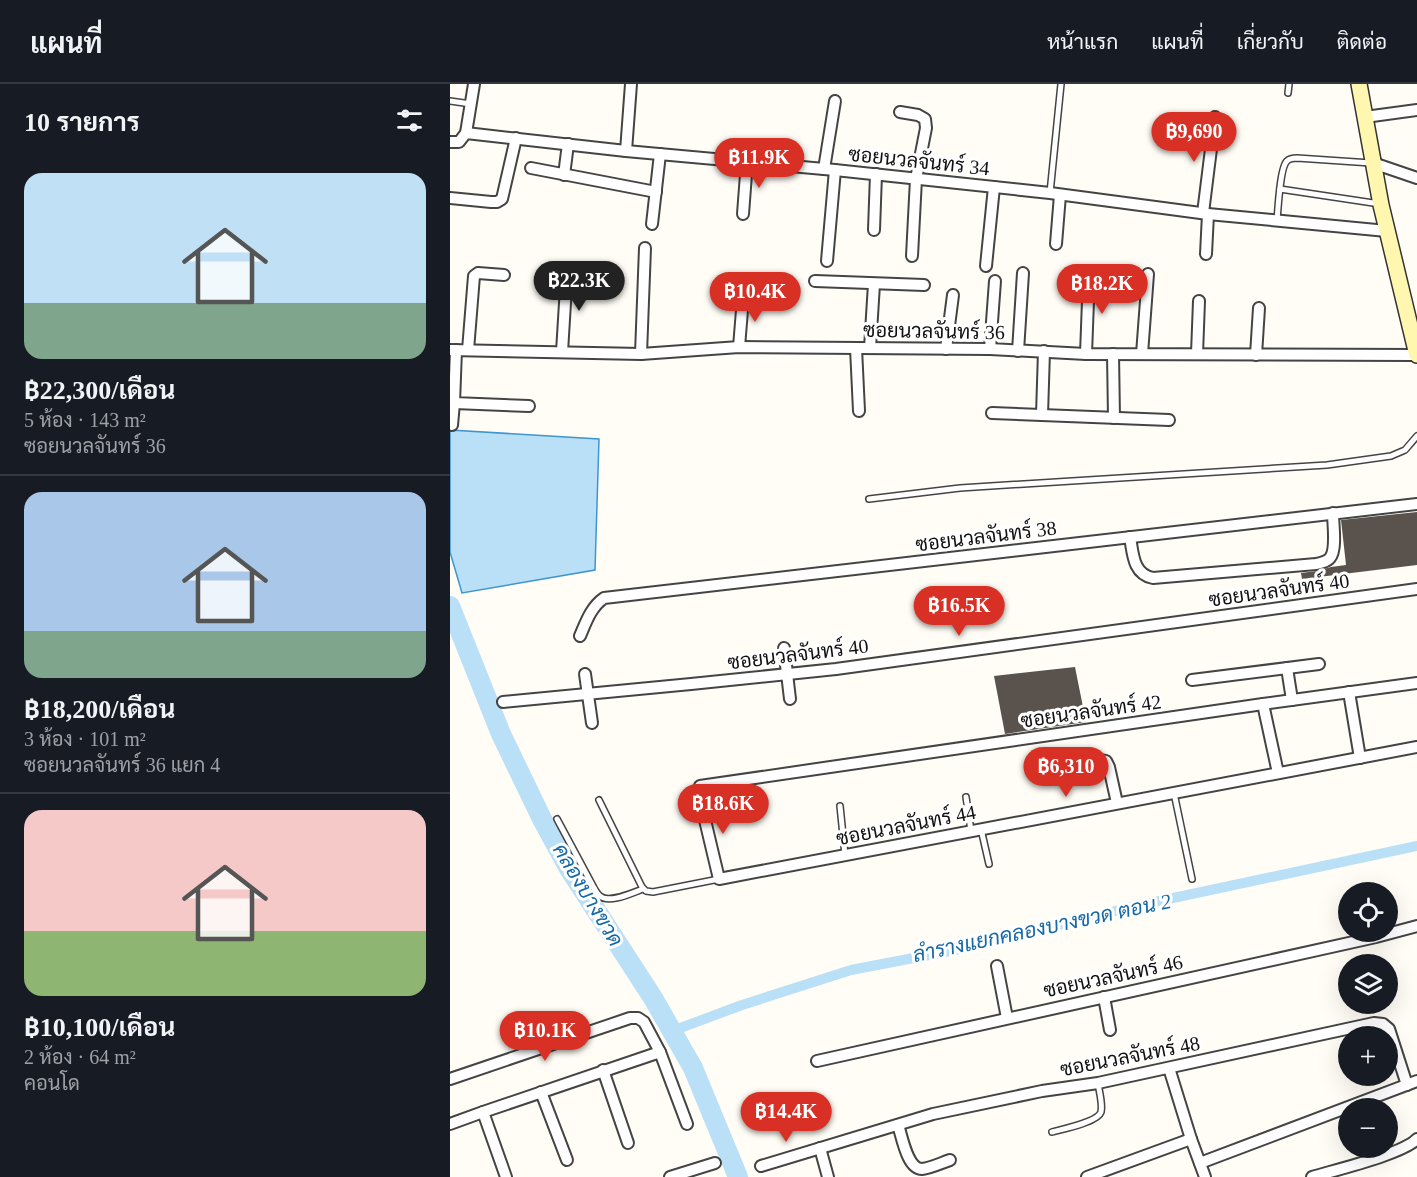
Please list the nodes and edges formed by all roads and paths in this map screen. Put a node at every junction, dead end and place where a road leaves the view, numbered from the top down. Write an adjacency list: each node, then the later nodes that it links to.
1 (474, 84): 9 (street)
2 (631, 84): 18 (street)
3 (1061, 84): 31 (lane)
4 (1289, 84): 6 (lane)
5 (1359, 84): 13 (main road)
6 (1288, 93)
7 (450, 101): 9 (lane)
8 (835, 101): 23 (street)
9 (471, 104): 14 (street)
10 (1417, 110): 13 (street)
11 (900, 112): 27 (street)
12 (1215, 117): 35 (street)
13 (1365, 117): 21 (main road)
14 (466, 133): 15 (street, ซอยนวลจันทร์ 34); 16 (street)
15 (516, 138): 17 (street, ซอยนวลจันทร์ 34); 32 (street)
16 (450, 142)
17 (568, 144): 18 (street, ซอยนวลจันทร์ 34); 25 (street)
18 (626, 151): 19 (street, ซอยนวลจันทร์ 34)
19 (660, 154): 20 (street, ซอยนวลจันทร์ 34); 30 (street)
20 (747, 161): 23 (street, ซอยนวลจันทร์ 34); 34 (street)
21 (1373, 164): 26 (street); 29 (lane); 33 (main road)
22 (531, 168): 25 (street)
23 (829, 169): 24 (street, ซอยนวลจันทร์ 34); 44 (street)
24 (876, 174): 27 (street, ซอยนวลจันทร์ 34); 38 (street)
25 (564, 175): 30 (street)
26 (1417, 178)
27 (916, 179): 28 (street, ซอยนวลจันทร์ 34); 43 (street)
28 (993, 187): 31 (street, ซอยนวลจันทร์ 34); 45 (street)
29 (1280, 189): 33 (lane); 36 (lane)
30 (656, 192): 37 (street)
31 (1055, 194): 35 (street, ซอยนวลจันทร์ 34); 40 (street)
32 (450, 198)
33 (1381, 205): 39 (main road)
34 (743, 214)
35 (1205, 214): 36 (street, ซอยนวลจันทร์ 34); 42 (street)
36 (1277, 220): 39 (street, ซอยนวลจันทร์ 34)
37 (652, 224)
38 (874, 230)
39 (1387, 231): 59 (main road)
40 (1056, 244)
41 (645, 248): 70 (street)
42 (1206, 254)
43 (912, 256)
44 (827, 261)
45 (986, 266)
46 (567, 270): 69 (street)
47 (1023, 273): 67 (street)
48 (1089, 274): 71 (street)
49 (1148, 274): 73 (street)
50 (504, 275): 66 (street)
51 (814, 281): 53 (street)
52 (995, 281): 64 (street)
53 (874, 284): 54 (street); 62 (street)
54 (924, 285)
55 (952, 295): 63 (street)
56 (743, 298): 60 (street)
57 (1199, 302): 74 (street)
58 (1259, 308): 75 (street)
59 (1412, 319): 76 (main road)
60 (739, 347): 61 (street, ซอยนวลจันทร์ 36); 70 (street, ซอยนวลจันทร์ 36)
61 (856, 348): 62 (street, ซอยนวลจันทร์ 36); 79 (street)
62 (870, 348): 63 (street, ซอยนวลจันทร์ 36)
63 (945, 348): 64 (street, ซอยนวลจันทร์ 36)
64 (990, 349): 67 (street, ซอยนวลจันทร์ 36)
65 (453, 350): 66 (street, ซอยนวลจันทร์ 36); 77 (street)
66 (468, 350): 69 (street, ซอยนวลจันทร์ 36)
67 (1018, 351): 68 (street, ซอยนวลจันทร์ 36)
68 (1044, 351): 71 (street, ซอยนวลจันทร์ 36); 81 (street)
69 (562, 352): 70 (street, ซอยนวลจันทร์ 36)
70 (641, 354)
71 (1086, 354): 72 (street, ซอยนวลจันทร์ 36)
72 (1113, 354): 73 (street, ซอยนวลจันทร์ 36); 82 (street)
73 (1142, 354): 74 (street, ซอยนวลจันทร์ 36)
74 (1197, 354): 75 (street, ซอยนวลจันทร์ 36)
75 (1256, 355): 76 (street, ซอยนวลจันทร์ 36)
76 (1417, 355)
77 (453, 403): 78 (street); 84 (street)
78 (529, 406)
79 (859, 411)
80 (992, 413): 81 (street)
81 (1042, 415): 82 (street)
82 (1114, 418): 83 (street)
83 (1169, 420)
84 (452, 425)
85 (1417, 435): 86 (lane)
86 (869, 499)
87 (1417, 504): 88 (street, ซอยนวลจันทร์ 38)
88 (1333, 513): 89 (street, ซอยนวลจันทร์ 38); 89 (street)
89 (1130, 537): 91 (street, ซอยนวลจันทร์ 38)
90 (1417, 589): 96 (street, ซอยนวลจันทร์ 40)
91 (580, 636)
92 (784, 648): 96 (street)
93 (1319, 664): 94 (street)
94 (1287, 668): 97 (street); 102 (street)
95 (585, 674): 100 (street)
96 (787, 674): 100 (street, ซอยนวลจันทร์ 40); 101 (street)
97 (1192, 680)
98 (1417, 683): 99 (street, ซอยนวลจันทร์ 42)
99 (1349, 692): 102 (street, ซอยนวลจันทร์ 42); 107 (street)
100 (588, 694): 103 (street, ซอยนวลจันทร์ 40); 105 (street)
101 (790, 699)
102 (1292, 700): 104 (street, ซอยนวลจันทร์ 42)
103 (503, 702)
104 (1263, 704): 109 (street); 110 (street, ซอยนวลจันทร์ 42)
105 (592, 723)
106 (1417, 747): 107 (street, ซอยนวลจันทร์ 44)
107 (1359, 758): 109 (street, ซอยนวลจันทร์ 44)
108 (1072, 764): 115 (street)
109 (1278, 773): 111 (street, ซอยนวลจันทร์ 44)
110 (700, 786)
111 (1174, 793): 115 (street, ซอยนวลจันทร์ 44); 122 (lane)
112 (966, 797): 118 (lane)
113 (699, 799): 121 (street)
114 (599, 800): 123 (lane)
115 (1117, 803): 118 (street, ซอยนวลจันทร์ 44)
116 (840, 806): 119 (lane)
117 (557, 819): 123 (lane)
118 (976, 830): 119 (street, ซอยนวลจันทร์ 44); 120 (lane)
119 (845, 855): 121 (street, ซอยนวลจันทร์ 44)
120 (989, 864)
121 (719, 879): 123 (lane)
122 (1192, 879)
123 (643, 889)
124 (1417, 926): 126 (street, ซอยนวลจันทร์ 46)
125 (997, 966): 127 (street)
126 (1104, 997): 127 (street, ซอยนวลจันทร์ 46); 128 (street)
127 (1007, 1018): 130 (street, ซอยนวลจันทร์ 46)
128 (1110, 1030)
129 (660, 1052): 132 (street); 133 (street); 139 (street)
130 (817, 1061)
131 (1169, 1068): 134 (street, ซอยนวลจันทร์ 48); 135 (street, ซอยนวลจันทร์ 48); 142 (street)
132 (603, 1070): 136 (street); 144 (street)
133 (450, 1079)
134 (1098, 1083): 140 (street, ซอยนวลจันทร์ 48); 141 (lane)
135 (1412, 1083): 149 (street, ซอยนวลจันทร์ 48)
136 (541, 1092): 137 (street); 146 (street)
137 (483, 1112): 138 (street); 151 (street)
138 (450, 1124)
139 (687, 1125)
140 (898, 1125): 145 (street, ซอยนวลจันทร์ 48); 147 (street)
141 (1052, 1132)
142 (1191, 1139): 149 (street); 154 (street)
143 (1417, 1139): 156 (street)
144 (628, 1143)
145 (820, 1148): 150 (street, ซอยนวลจันทร์ 48); 153 (street)
146 (567, 1160)
147 (950, 1161)
148 (715, 1163): 152 (street)
149 (1200, 1163): 155 (street)
150 (761, 1166)
151 (506, 1177)
152 (670, 1177)
153 (828, 1177)
154 (1087, 1177)
155 (1205, 1177)
156 (1312, 1177)

